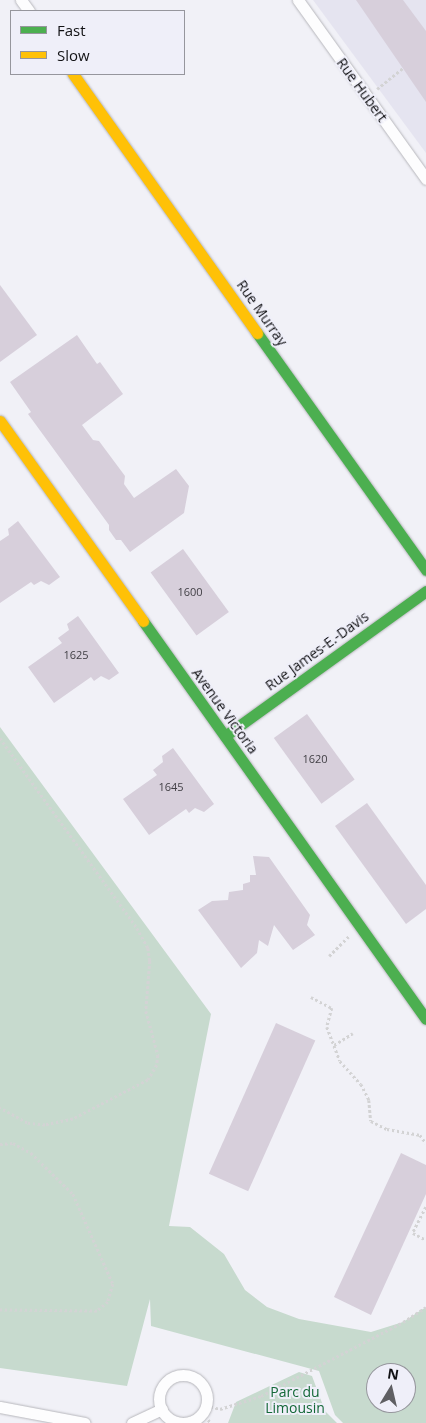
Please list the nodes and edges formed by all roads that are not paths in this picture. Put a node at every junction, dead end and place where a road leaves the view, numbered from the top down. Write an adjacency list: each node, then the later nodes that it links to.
1 (298, 0): 3 (street, Rue Hubert)
2 (74, 75): 5 (street, Rue Murray)
3 (426, 179)
4 (0, 421): 7 (street, Avenue Victoria)
5 (426, 570)
6 (426, 591): 7 (street, Rue James-E.-Davis)
7 (225, 736): 8 (street, Avenue Victoria)
8 (426, 1019)
9 (0, 1407): 11 (street)
10 (162, 1409): 10 (street); 12 (street)
11 (85, 1423)
12 (132, 1423)

